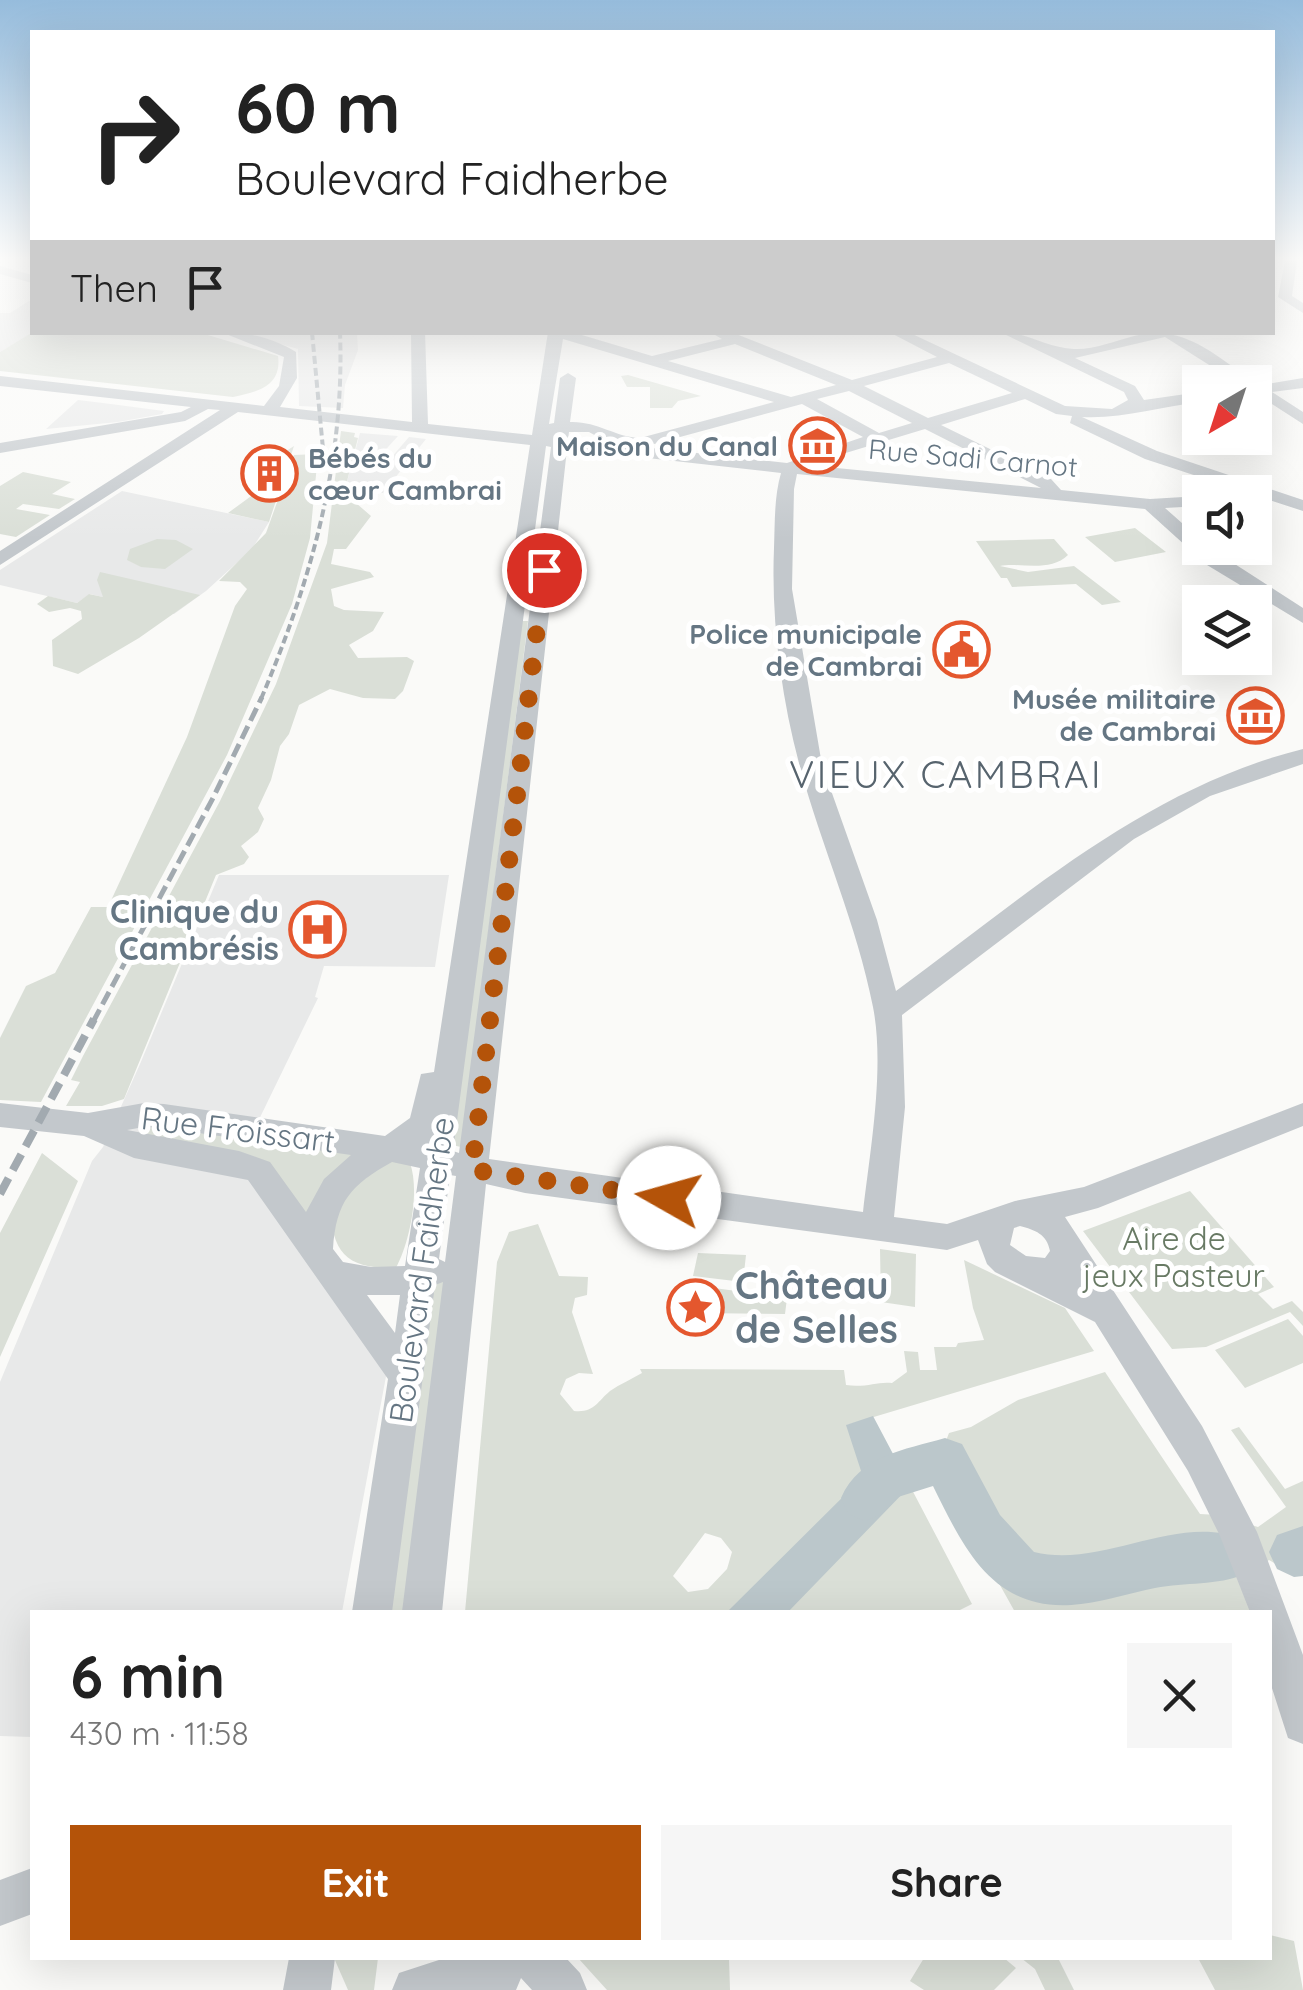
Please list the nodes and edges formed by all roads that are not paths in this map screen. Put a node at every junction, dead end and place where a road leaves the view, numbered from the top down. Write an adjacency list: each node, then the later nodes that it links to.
1 (289, 354): 25 (street)
2 (419, 354): 22 (street)
3 (561, 354): 34 (street, Boulevard Faidherbe)
4 (626, 354): 11 (street)
5 (678, 354): 11 (street)
6 (769, 354): 15 (street)
7 (945, 354): 10 (street)
8 (1053, 354): 12 (street)
9 (1080, 354): 12 (street)
10 (951, 358): 15 (street); 17 (street)
11 (649, 361): 19 (street)
12 (1093, 372): 23 (street)
13 (0, 381): 21 (street)
14 (1303, 383): 16 (street)
15 (850, 386): 19 (street); 32 (street)
16 (1272, 388)
17 (1026, 394): 26 (street); 32 (street)
18 (1272, 398): 29 (street)
19 (797, 400): 36 (street); 37 (street)
20 (1182, 400): 23 (street)
21 (206, 404): 24 (street); 28 (street)
22 (420, 405): 31 (street); 33 (street)
23 (1134, 406): 27 (street)
24 (235, 408): 25 (street); 30 (street)
25 (268, 411): 31 (street)
26 (1062, 411): 27 (street); 35 (street)
27 (1115, 414): 35 (street)
28 (184, 416): 30 (street); 38 (street)
29 (1303, 420)
30 (208, 424): 55 (street)
31 (392, 424): 33 (street)
32 (926, 424): 36 (street); 48 (street)
33 (420, 427): 34 (street)
34 (552, 430): 37 (street); 39 (street); 47 (street, Boulevard Faidherbe); 56 (street, Boulevard Faidherbe)
35 (1109, 433): 40 (street)
36 (878, 439): 41 (street)
37 (660, 447): 39 (street); 42 (street, Rue Sadi Carnot)
38 (0, 448)
39 (593, 448): 47 (street)
40 (1151, 456): 44 (street); 45 (street)
41 (815, 464): 42 (street, Rue Sadi Carnot); 48 (street, Rue Sadi Carnot)
42 (791, 468): 60 (street)
43 (1189, 475): 45 (street)
44 (1196, 475)
45 (1155, 488): 48 (street, Rue Sadi Carnot); 51 (street); 54 (street)
46 (1303, 489): 49 (street)
47 (553, 492): 56 (street, Boulevard Faidherbe)
48 (1053, 493)
49 (1272, 496)
50 (1272, 496): 53 (street)
51 (1182, 498)
52 (1182, 506): 54 (street)
53 (1303, 506)
54 (1170, 522): 57 (street)
55 (0, 559)
56 (527, 609): 59 (street, Boulevard Faidherbe); 66 (street, Boulevard Faidherbe)
57 (1303, 617)
58 (1303, 756): 60 (street)
59 (462, 989): 64 (street); 65 (street, Boulevard Faidherbe)
60 (888, 1011): 70 (street)
61 (0, 1115): 63 (street, Rue Froissart)
62 (1292, 1119): 68 (street, Rue Froissart)
63 (88, 1125): 64 (street, Rue Froissart); 74 (street, Rue Froissart)
64 (389, 1148): 65 (street, Rue Froissart); 74 (street, Rue Froissart)
65 (438, 1161): 66 (street, Rue Froissart); 73 (street); 76 (street, Boulevard Faidherbe)
66 (472, 1170): 67 (street, Rue Froissart); 73 (street, Boulevard Faidherbe)
67 (526, 1180): 70 (street, Rue Froissart); 73 (street)
68 (1087, 1199): 69 (street, Rue Froissart); 72 (street)
69 (1012, 1217): 71 (street, Rue Froissart); 72 (street); 75 (street)
70 (877, 1229): 71 (street, Rue Froissart)
71 (947, 1237): 75 (street, Rue Froissart)
72 (1065, 1241): 75 (street); 77 (street)
73 (465, 1242): 76 (street); 80 (street, Boulevard Faidherbe)
74 (325, 1261): 76 (street); 78 (street, Rue Froissart)
75 (1020, 1269): 77 (street, Rue Froissart)
76 (422, 1276): 78 (street, Boulevard Faidherbe)
77 (1104, 1310): 81 (street)
78 (407, 1378): 79 (street, Boulevard Faidherbe)
79 (372, 1610)
80 (422, 1610)
81 (1269, 1610)
82 (1272, 1620): 83 (street)
83 (1303, 1723)
84 (30, 1892): 85 (street)
85 (0, 1903)
86 (312, 1960): 88 (street)
87 (506, 1970): 89 (street); 90 (street)
88 (308, 1990)
89 (416, 1990)
90 (563, 1990)

